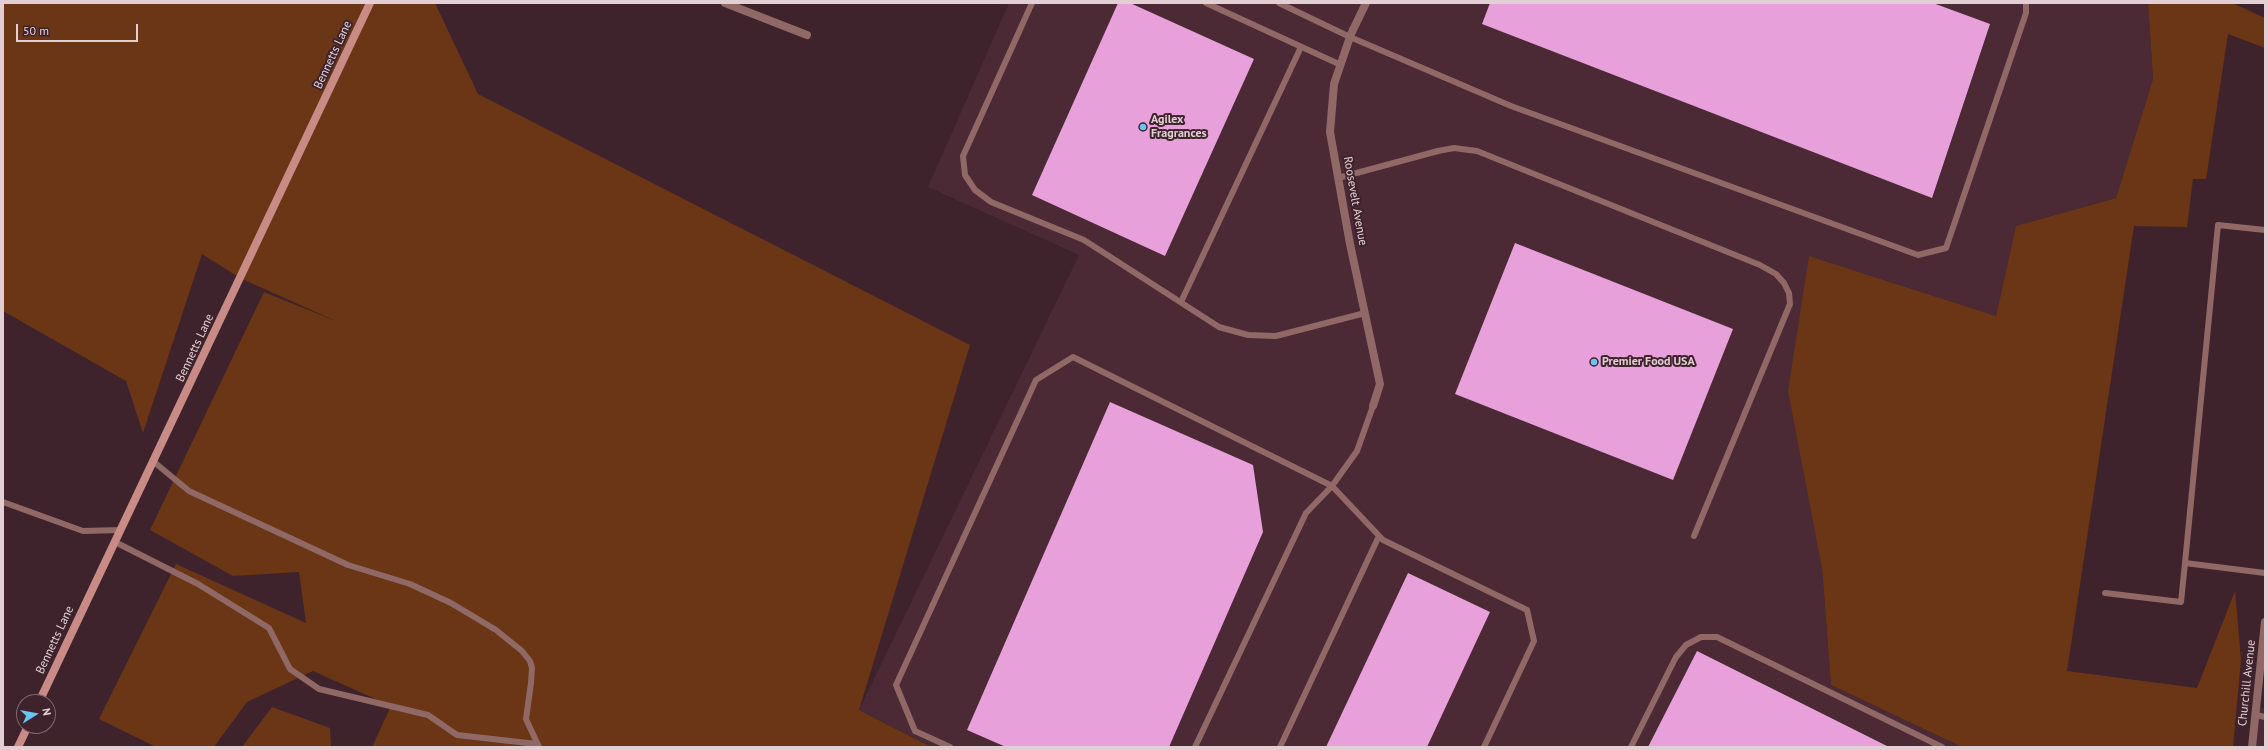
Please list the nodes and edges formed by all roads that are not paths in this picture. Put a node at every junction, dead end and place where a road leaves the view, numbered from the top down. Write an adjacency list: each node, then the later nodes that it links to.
1 (370, 3): 17 (street, Bennetts Lane)
2 (725, 3): 8 (street)
3 (1032, 3): 14 (lane)
4 (1206, 3): 10 (lane)
5 (1279, 3): 9 (lane)
6 (1366, 3): 9 (street, Roosevelt Avenue)
7 (2026, 3): 9 (lane)
8 (807, 35)
9 (1350, 38): 11 (street, Roosevelt Avenue)
10 (1301, 47): 11 (lane); 14 (lane)
11 (1341, 65): 12 (street, Roosevelt Avenue)
12 (1338, 178): 15 (street, Roosevelt Avenue); 22 (lane)
13 (2265, 230): 24 (lane)
14 (1181, 302): 15 (lane)
15 (1365, 313): 16 (street, Roosevelt Avenue)
16 (1373, 406): 18 (lane)
17 (154, 462): 20 (street, Bennetts Lane); 32 (lane)
18 (1332, 486): 21 (lane); 34 (lane); 35 (lane)
19 (3, 502): 20 (lane)
20 (121, 530): 23 (street, Bennetts Lane)
21 (1379, 536): 36 (lane); 37 (lane)
22 (1694, 536)
23 (115, 542): 28 (street, Bennetts Lane); 32 (lane)
24 (2185, 563): 25 (lane); 26 (lane)
25 (2265, 573)
26 (2105, 593)
27 (2265, 622): 29 (street, Churchill Avenue)
28 (43, 694)
29 (2256, 715): 30 (lane); 40 (street, Churchill Avenue)
30 (2265, 717)
31 (24, 734): 33 (street)
32 (538, 745)
33 (18, 747)
34 (950, 747)
35 (1195, 747)
36 (1280, 747)
37 (1484, 747)
38 (1631, 747): 39 (lane)
39 (1942, 747)
40 (2252, 747)

